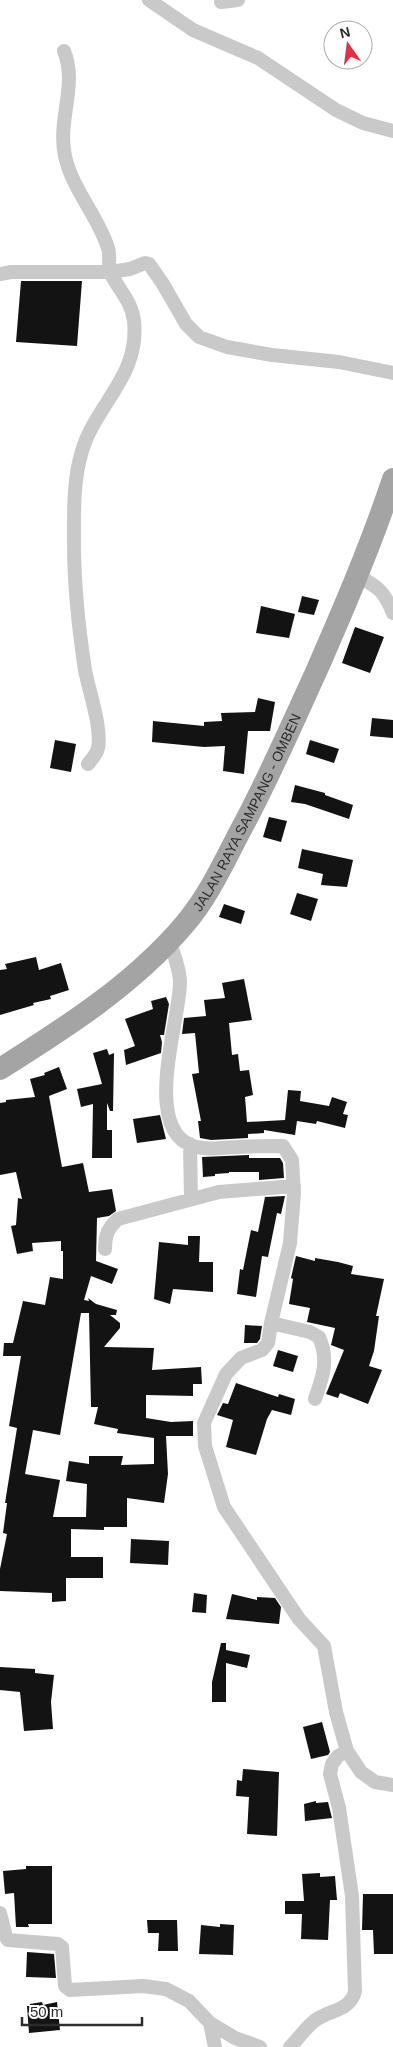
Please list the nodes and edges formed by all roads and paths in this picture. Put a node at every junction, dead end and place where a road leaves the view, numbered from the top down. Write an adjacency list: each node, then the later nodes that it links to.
1 (148, 0): 5 (street)
2 (238, 0): 3 (street)
3 (221, 2)
4 (64, 51): 6 (street)
5 (393, 131)
6 (117, 271): 7 (street); 8 (street); 12 (street)
7 (0, 274)
8 (393, 373)
9 (393, 479): 10 (main road, JALAN RAYA SAMPANG - OMBEN)
10 (358, 576): 11 (street); 13 (main road, JALAN RAYA SAMPANG - OMBEN)
11 (393, 613)
12 (88, 764)
13 (170, 941): 14 (main road, JALAN RAYA SAMPANG - OMBEN); 15 (street)
14 (0, 1069)
15 (190, 1144): 16 (street); 17 (street)
16 (294, 1186): 17 (street); 19 (street)
17 (191, 1198): 18 (street)
18 (104, 1249)
19 (271, 1322): 20 (street); 21 (street)
20 (315, 1399)
21 (347, 1751): 22 (street); 27 (street)
22 (393, 1785)
23 (0, 1913): 24 (street)
24 (210, 2023): 25 (street); 26 (street)
25 (215, 2047)
26 (260, 2047)
27 (290, 2047)

